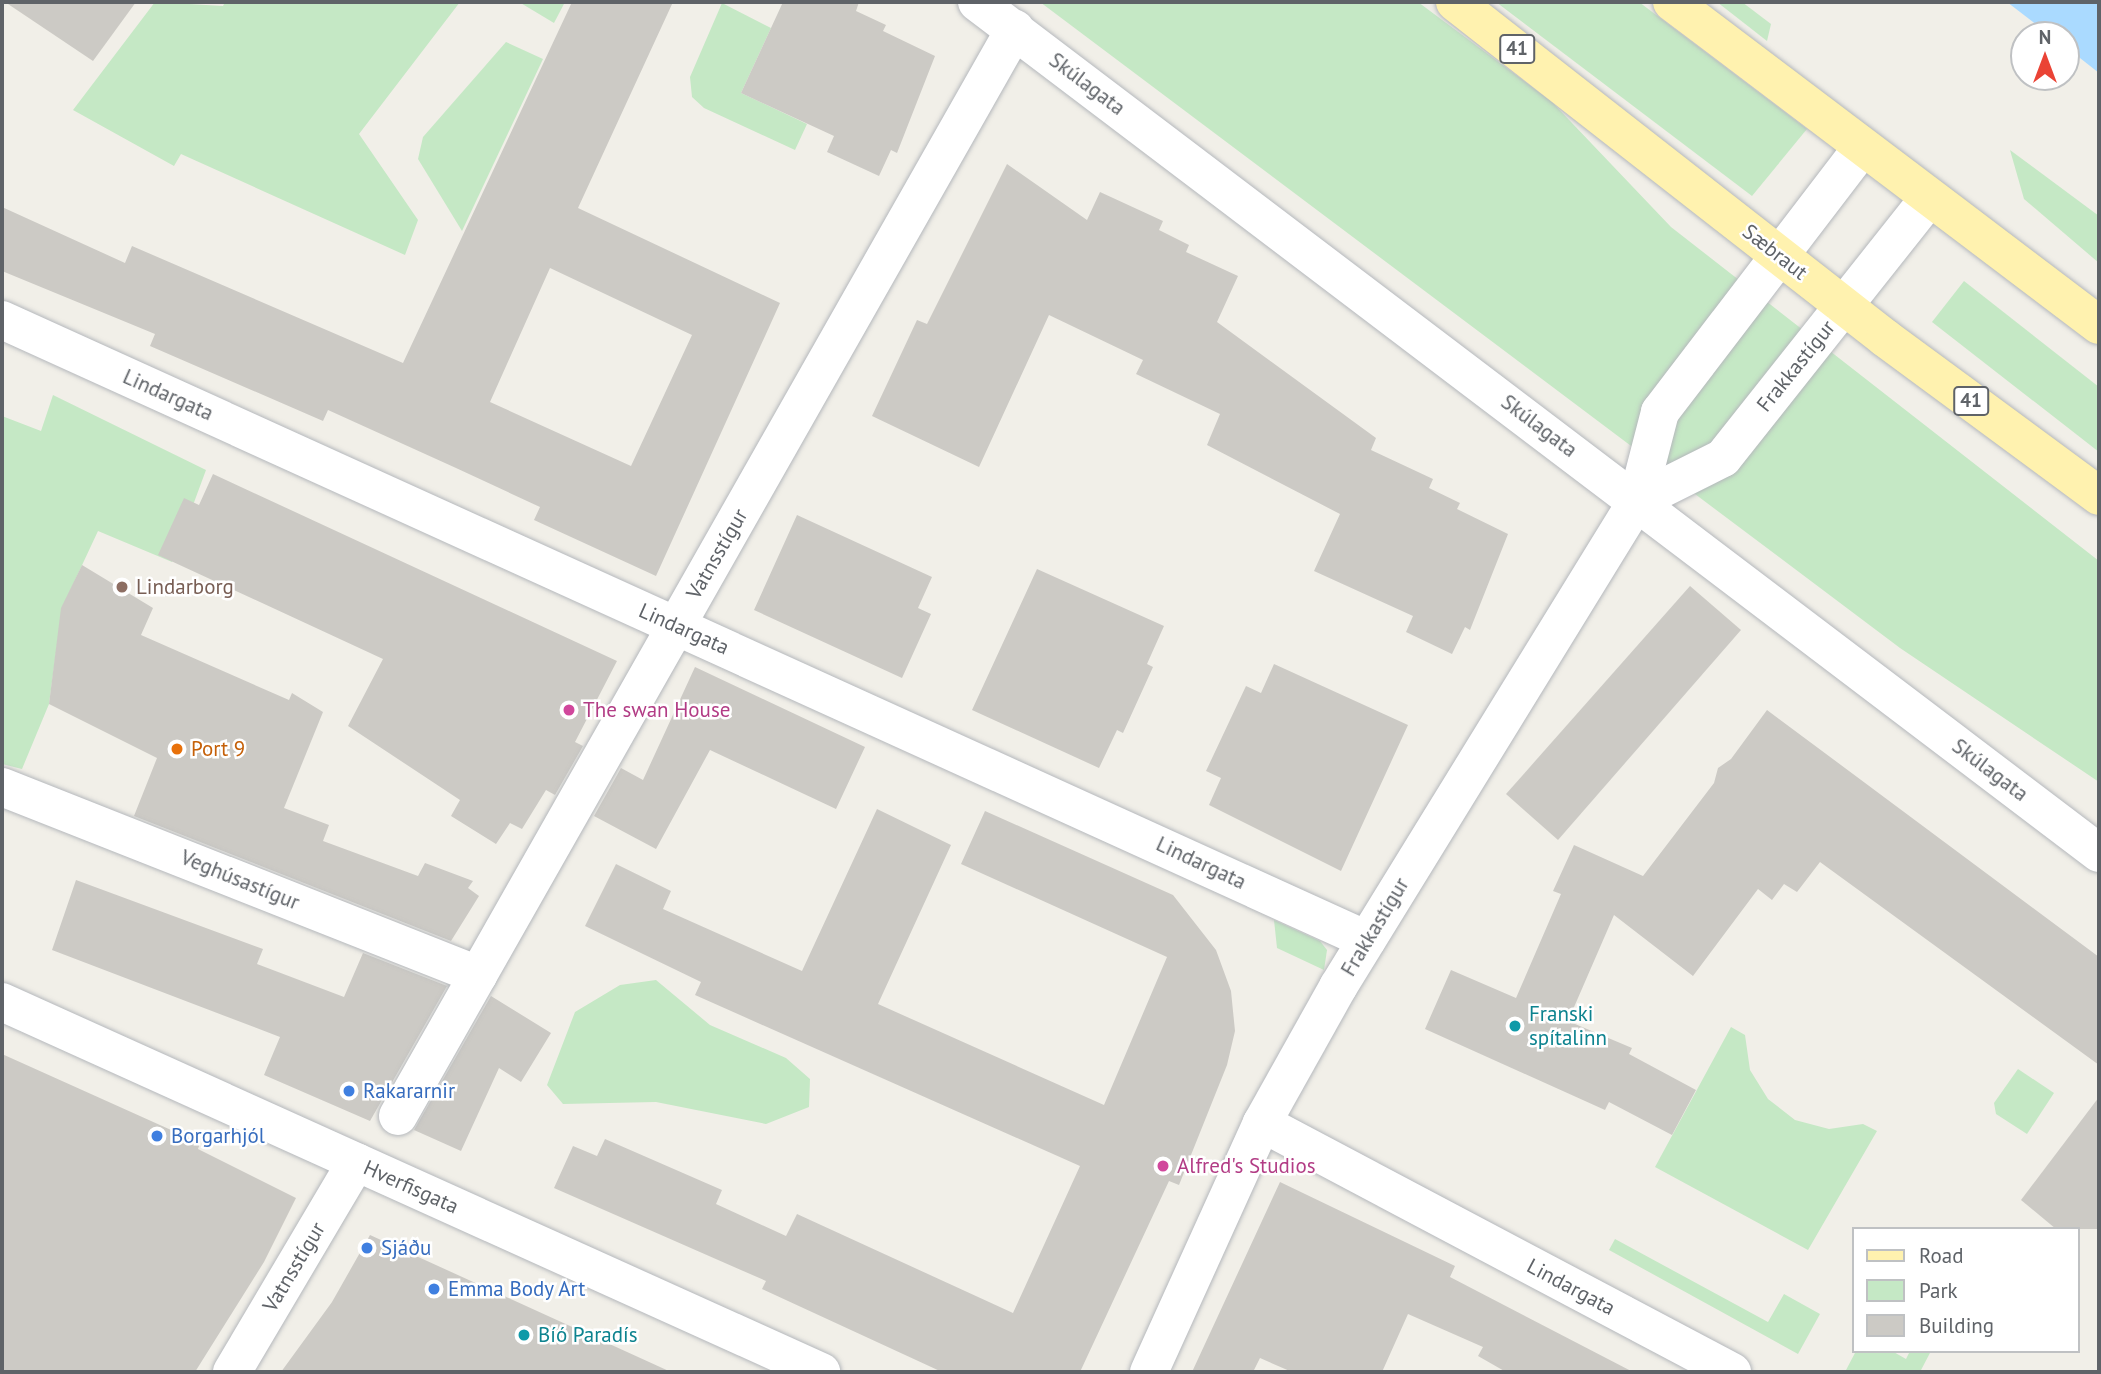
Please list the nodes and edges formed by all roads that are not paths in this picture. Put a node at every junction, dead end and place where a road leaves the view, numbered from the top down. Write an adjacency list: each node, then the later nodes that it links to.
1 (977, 2): 4 (street, Skúlagata)
2 (1455, 2): 7 (main road, Sæbraut / 41)
3 (1672, 2): 5 (main road)
4 (1015, 29): 12 (street, Skúlagata); 13 (street, Vatnsstígur)
5 (1863, 148): 6 (main road); 7 (street, Frakkastígur)
6 (1929, 198): 8 (street, Frakkastígur); 10 (main road)
7 (1780, 256): 8 (main road, Sæbraut / 41); 12 (street, Frakkastígur)
8 (1844, 306): 11 (main road, Sæbraut / 41); 12 (street, Frakkastígur)
9 (2, 320): 13 (street, Lindargata)
10 (2099, 325)
11 (2099, 496)
12 (1637, 501): 15 (street, Skúlagata); 16 (street, Frakkastígur)
13 (676, 626): 16 (street, Lindargata); 17 (street, Vatnsstígur)
14 (2, 786): 17 (street, Veghúsastígur)
15 (2099, 853)
16 (1367, 940): 20 (street, Frakkastígur)
17 (478, 975): 19 (street, Vatnsstígur)
18 (2, 1002): 21 (street, Hverfisgata)
19 (398, 1116)
20 (1262, 1123): 24 (street, Frakkastígur); 25 (street, Lindargata)
21 (356, 1162): 22 (street, Vatnsstígur); 23 (street, Hverfisgata)
22 (232, 1372)
23 (821, 1372)
24 (1149, 1372)
25 (1732, 1372)

